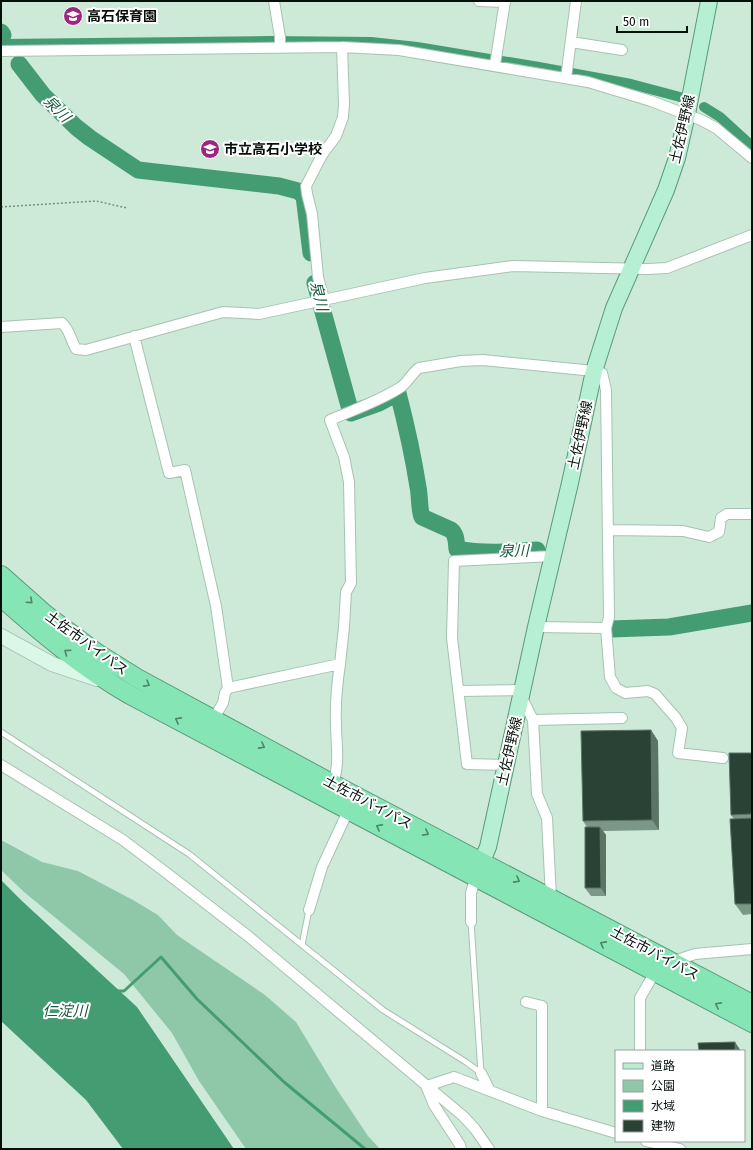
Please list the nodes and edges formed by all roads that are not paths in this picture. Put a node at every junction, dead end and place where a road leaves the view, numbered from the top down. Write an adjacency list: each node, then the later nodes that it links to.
1 (274, 1): 7 (street)
2 (479, 1): 5 (street)
3 (576, 1): 6 (street)
4 (709, 1): 13 (main road, 土佐伊野線)
5 (505, 2): 11 (street)
6 (571, 42): 9 (street); 12 (street)
7 (280, 43): 8 (street); 10 (street)
8 (342, 47): 11 (street); 17 (street)
9 (622, 50)
10 (1, 51)
11 (496, 61): 12 (street)
12 (566, 73): 13 (street)
13 (687, 114): 14 (street); 16 (main road, 土佐伊野線)
14 (752, 158)
15 (752, 235): 16 (street)
16 (631, 268): 17 (street); 20 (main road, 土佐伊野線)
17 (324, 299): 19 (street)
18 (1, 327): 19 (street)
19 (134, 336): 33 (street)
20 (594, 371): 22 (street); 23 (main road, 土佐伊野線); 31 (street)
21 (752, 514): 22 (street)
22 (609, 530): 27 (street)
23 (553, 556): 26 (main road, 土佐伊野線); 34 (street)
24 (1, 575): 38 (highway, 土佐市バイパス, one-way to 38)
25 (1, 597): 29 (highway, 土佐市バイパス)
26 (536, 627): 27 (street); 35 (main road, 土佐伊野線)
27 (606, 628): 40 (street)
28 (1, 636): 30 (main road)
29 (49, 639): 30 (main road); 32 (highway, 土佐市バイパス, one-way to 29)
30 (36, 655): 32 (main road)
31 (340, 664): 33 (street); 43 (street)
32 (107, 682): 38 (highway, 土佐市バイパス, one-way to 32)
33 (228, 688): 38 (street)
34 (458, 691): 35 (street); 42 (street)
35 (522, 693): 37 (street); 42 (main road, 土佐伊野線)
36 (622, 718): 37 (street)
37 (533, 720): 46 (street)
38 (209, 727): 43 (highway, 土佐市バイパス)
39 (1, 732): 49 (lane)
40 (723, 758)
41 (1, 765): 58 (street)
42 (506, 765): 45 (main road, 土佐伊野線)
43 (330, 792): 44 (highway, 土佐市バイパス); 45 (highway, 土佐市バイパス, one-way to 45)
44 (348, 811): 45 (highway, 土佐市バイパス, one-way to 44); 47 (street)
45 (479, 869): 46 (highway, 土佐市バイパス, one-way to 46); 48 (street); 52 (highway, 土佐市バイパス, one-way to 45)
46 (551, 898): 51 (highway, 土佐市バイパス)
47 (309, 910): 49 (lane)
48 (471, 922): 57 (lane)
49 (302, 945): 57 (lane)
50 (752, 948): 51 (street)
51 (671, 962): 52 (street); 54 (highway, 土佐市バイパス)
52 (655, 972): 55 (highway, 土佐市バイパス, one-way to 52); 56 (street)
53 (526, 1002): 60 (street)
54 (752, 1004)
55 (752, 1023)
56 (640, 1050)
57 (481, 1073): 59 (street)
58 (427, 1086): 59 (street); 63 (street); 64 (street)
59 (490, 1091): 60 (street)
60 (542, 1111): 61 (street)
61 (615, 1133)
62 (650, 1142): 65 (street)
63 (461, 1149)
64 (489, 1149)
65 (680, 1149)

